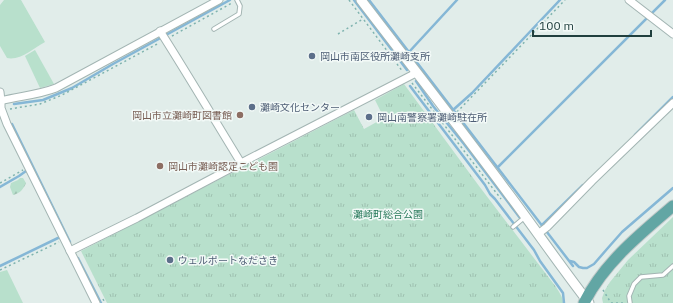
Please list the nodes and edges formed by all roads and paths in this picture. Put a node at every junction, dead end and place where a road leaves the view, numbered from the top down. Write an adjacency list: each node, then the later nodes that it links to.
1 (219, 0): 11 (street)
2 (237, 0): 8 (lane)
3 (349, 0): 7 (path)
4 (361, 0): 12 (street)
5 (565, 0): 17 (path)
6 (629, 0): 10 (street)
7 (363, 19): 9 (path); 13 (path)
8 (214, 29)
9 (338, 34)
10 (673, 34)
11 (162, 35): 15 (street); 18 (street)
12 (416, 73): 13 (street); 23 (street)
13 (408, 78): 18 (street); 21 (path)
14 (0, 92): 15 (street)
15 (1, 101): 19 (street)
16 (673, 103): 25 (street)
17 (458, 112)
18 (241, 163): 27 (street)
19 (28, 166): 20 (path); 26 (street)
20 (0, 184)
21 (504, 203)
22 (673, 206): 31 (main road)
23 (526, 217): 24 (lane); 25 (street)
24 (513, 227)
25 (542, 231): 31 (street)
26 (64, 240): 27 (street); 29 (path)
27 (70, 251): 32 (street)
28 (673, 266): 34 (lane)
29 (0, 270)
30 (603, 290): 33 (path)
31 (586, 302)
32 (96, 303)
33 (611, 303): 34 (path)
34 (628, 303)

